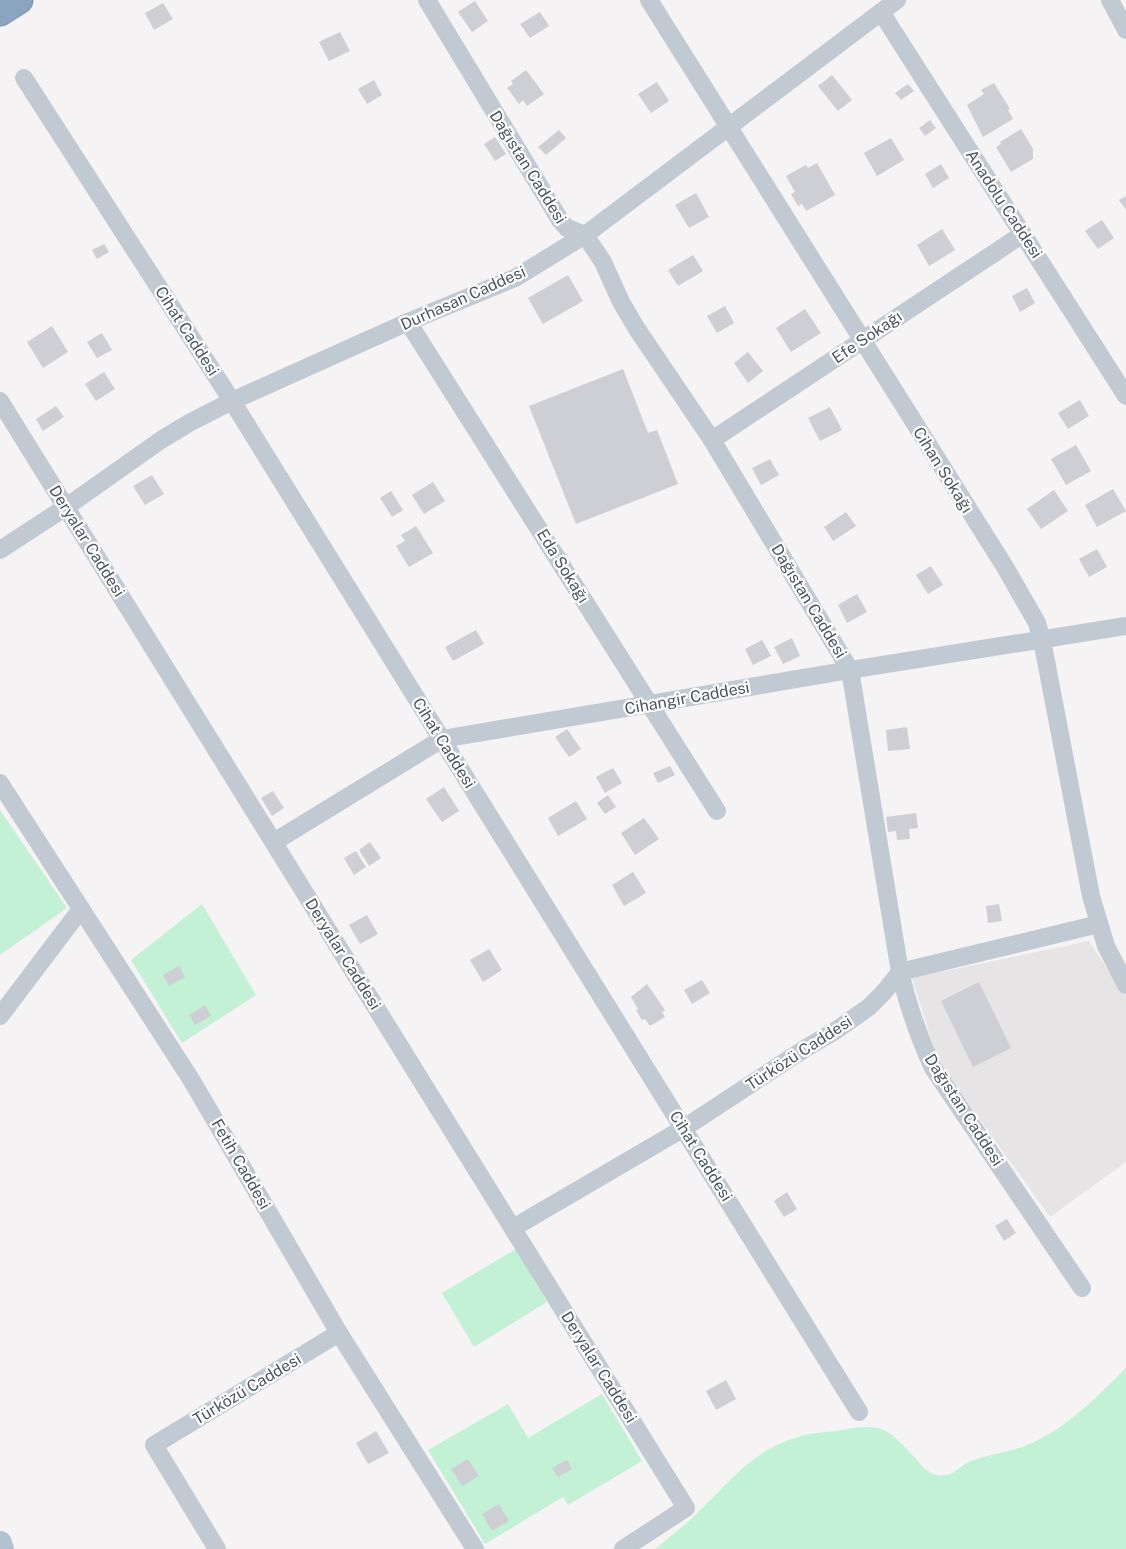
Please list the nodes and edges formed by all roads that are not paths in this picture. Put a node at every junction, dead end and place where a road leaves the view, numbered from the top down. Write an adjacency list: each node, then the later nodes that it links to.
1 (19, 0): 6 (highway)
2 (427, 0): 12 (street, Dağıstan Caddesi)
3 (649, 0): 10 (street, Cihan Sokağı)
4 (897, 0): 7 (street, Durhasan Caddesi)
5 (1110, 0): 8 (street)
6 (0, 12)
7 (881, 12): 10 (street, Durhasan Caddesi); 11 (street, Anadolu Caddesi)
8 (1126, 30)
9 (24, 78): 17 (street, Cihat Caddesi)
10 (729, 126): 12 (street, Durhasan Caddesi); 14 (street, Cihan Sokağı)
11 (1023, 234): 14 (street, Efe Sokağı); 15 (street, Anadolu Caddesi)
12 (585, 235): 13 (street, Durhasan Caddesi); 18 (street, Dağıstan Caddesi)
13 (408, 322): 17 (street, Durhasan Caddesi); 24 (street, Eda Sokağı)
14 (861, 341): 18 (street, Efe Sokağı); 22 (street, Cihan Sokağı)
15 (1126, 396)
16 (0, 400): 19 (street, Deryalar Caddesi)
17 (232, 401): 19 (street, Durhasan Caddesi); 25 (street, Cihat Caddesi)
18 (712, 440): 23 (street, Dağıstan Caddesi)
19 (66, 507): 20 (street, Durhasan Caddesi); 28 (street, Deryalar Caddesi)
20 (0, 550)
21 (1126, 626): 22 (street, Cihangir Caddesi)
22 (1042, 640): 23 (street, Cihangir Caddesi); 30 (street, Cihan Sokağı)
23 (850, 670): 24 (street, Cihangir Caddesi); 31 (street, Dağıstan Caddesi)
24 (650, 704): 25 (street, Cihangir Caddesi); 27 (street, Eda Sokağı)
25 (442, 739): 28 (street, Cihangir Caddesi); 34 (street, Cihat Caddesi)
26 (0, 783): 29 (street, Fetih Caddesi)
27 (717, 811)
28 (274, 842): 35 (street, Deryalar Caddesi)
29 (81, 909): 33 (street); 37 (street, Fetih Caddesi)
30 (1099, 924): 31 (street); 32 (street, Cihan Sokağı)
31 (900, 972): 34 (street, Türközü Caddesi); 36 (street, Dağıstan Caddesi)
32 (1123, 975)
33 (0, 1016)
34 (684, 1128): 35 (street, Türközü Caddesi); 38 (street, Cihat Caddesi)
35 (513, 1228): 43 (street, Deryalar Caddesi)
36 (1082, 1288)
37 (339, 1333): 41 (street, Türközü Caddesi); 42 (street, Fetih Caddesi)
38 (859, 1412)
39 (0, 1543): 40 (main road)
40 (2, 1549)
41 (217, 1549)
42 (474, 1549)
43 (623, 1549)

